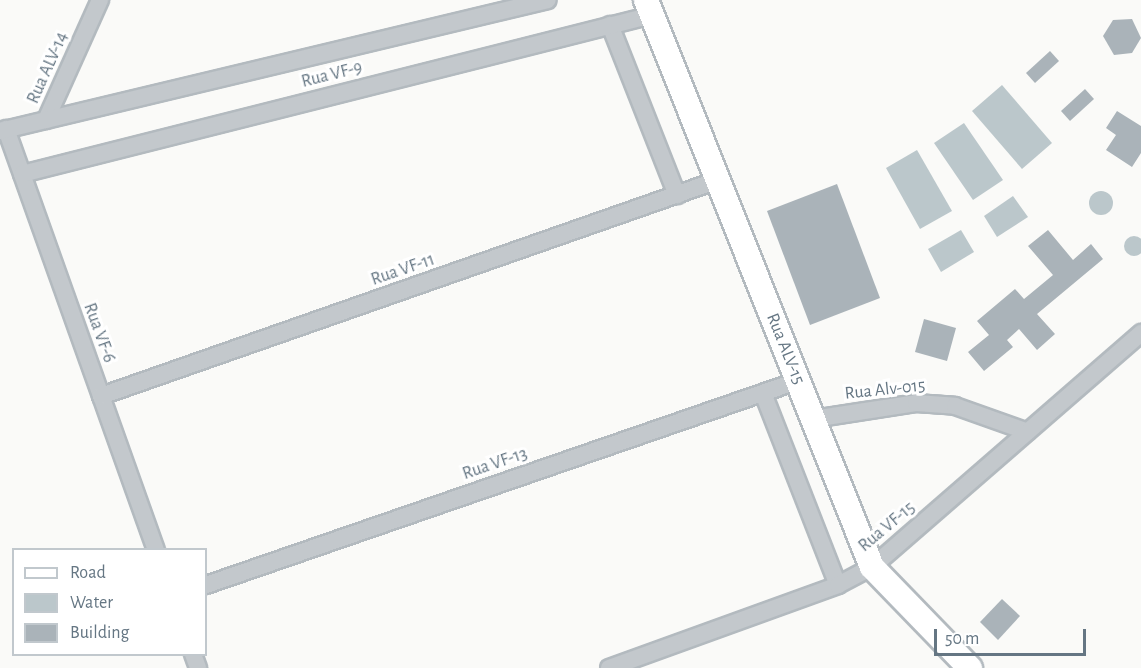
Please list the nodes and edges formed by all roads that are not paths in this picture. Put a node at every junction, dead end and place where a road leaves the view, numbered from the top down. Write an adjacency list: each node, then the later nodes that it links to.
1 (100, 0): 5 (street, Rua ALV-14)
2 (548, 0): 5 (street, Rua VF-9)
3 (649, 7): 4 (street, Rua VF-9); 8 (street, Rua ALV-15)
4 (610, 25): 7 (street, Rua VF-9); 9 (street)
5 (46, 120): 6 (street, Rua VF-9)
6 (3, 130): 7 (street, Rua VF-6)
7 (22, 174): 13 (street, Rua VF-6)
8 (717, 180): 9 (street, Rua VF-11); 11 (street, Rua ALV-15)
9 (677, 195): 13 (street, Rua VF-11)
10 (1141, 333): 15 (street, Rua VF-15)
11 (797, 381): 12 (street, Rua VF-13); 14 (street, Rua ALV-15)
12 (763, 393): 18 (street, Rua VF-13); 19 (street, Rua ALV-15)
13 (101, 396): 16 (street, Rua VF-6)
14 (813, 419): 15 (street, Rua Alv-015); 17 (street, Rua ALV-15)
15 (1028, 432): 17 (street, Rua VF-15)
16 (156, 548)
17 (872, 567): 19 (street, Rua VF-15); 21 (street, Rua ALV-15)
18 (207, 585)
19 (838, 585): 20 (street, Rua VF-15)
20 (609, 668)
21 (970, 668)

